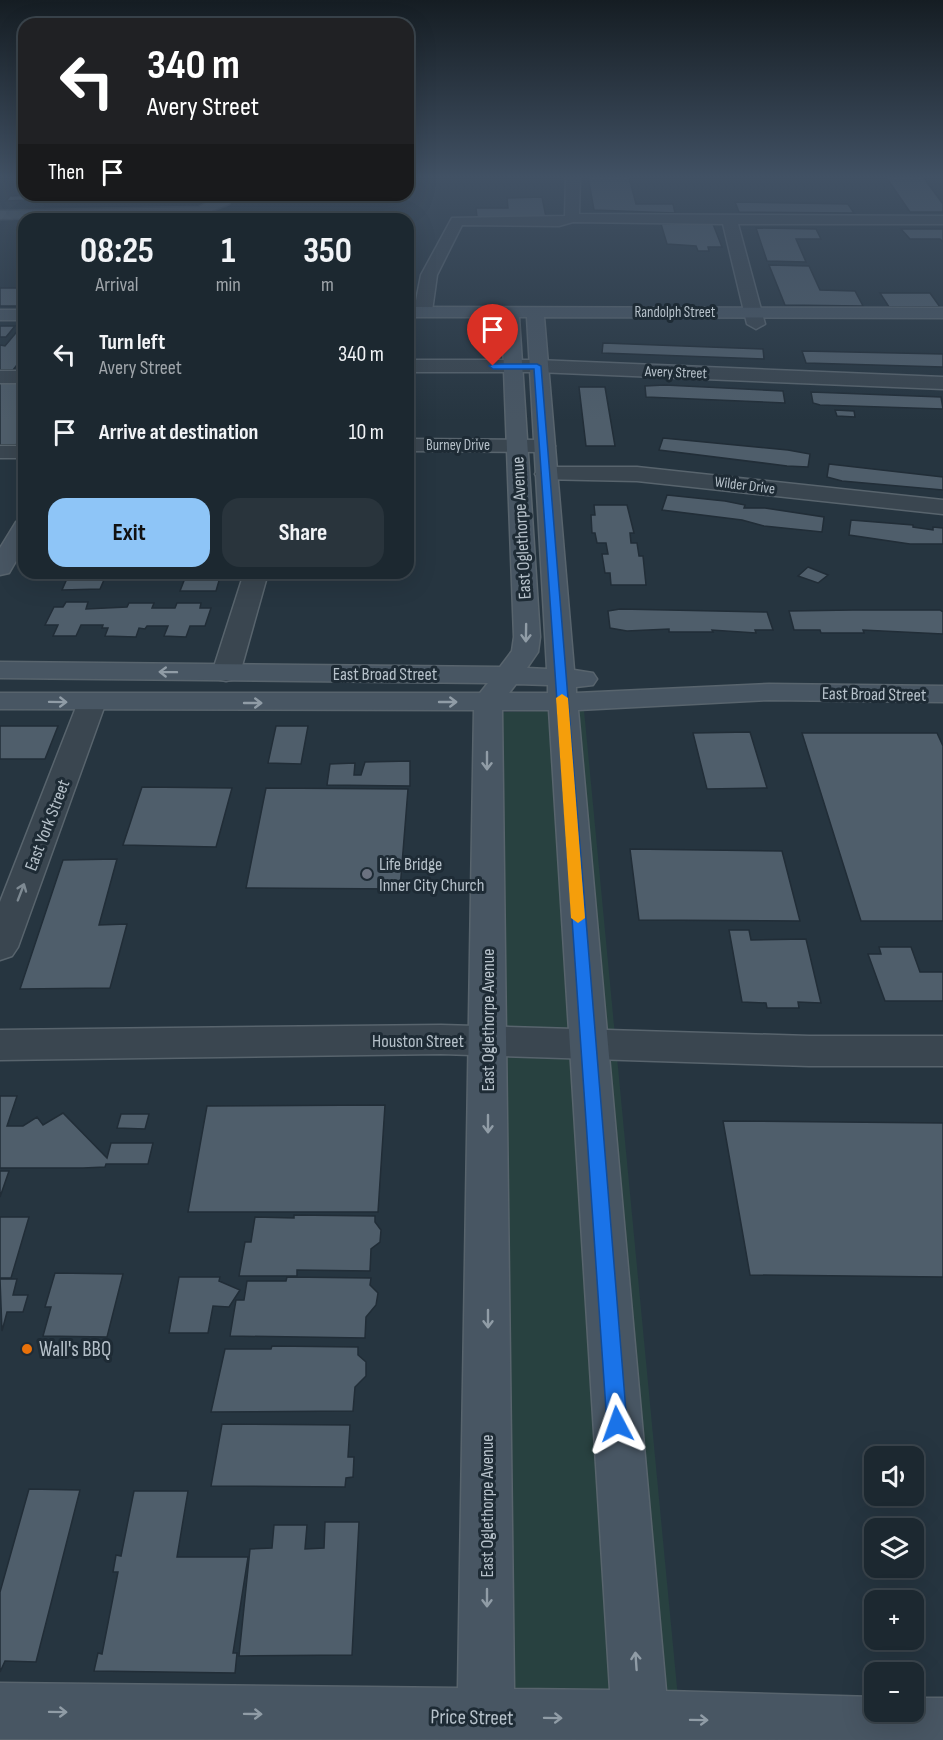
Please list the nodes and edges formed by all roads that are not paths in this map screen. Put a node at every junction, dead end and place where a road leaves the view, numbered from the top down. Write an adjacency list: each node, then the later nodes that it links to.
1 (438, 258): 3 (street)
2 (739, 258): 9 (street)
3 (415, 312): 7 (main road, Randolph Street)
4 (943, 313): 9 (main road, Randolph Street)
5 (0, 315): 6 (main road)
6 (18, 315)
7 (511, 318): 8 (main road, Randolph Street); 10 (main road, Randolph Street); 13 (main road, East Oglethorpe Avenue)
8 (536, 318): 9 (main road, Randolph Street); 14 (main road, East Oglethorpe Avenue)
9 (755, 318): 11 (main road, Randolph Street)
10 (414, 322)
11 (943, 324)
12 (414, 366): 13 (street, Avery Street)
13 (514, 366): 14 (street, Avery Street); 19 (main road, East Oglethorpe Avenue)
14 (537, 366): 17 (street, Avery Street); 20 (main road, East Oglethorpe Avenue)
15 (0, 377): 16 (street)
16 (18, 377)
17 (943, 383)
18 (414, 445): 19 (street, Burney Drive)
19 (517, 446): 20 (street, Burney Drive); 30 (main road, East Oglethorpe Avenue, one-way to 30)
20 (544, 446): 23 (main road, East Oglethorpe Avenue)
21 (0, 452): 22 (street)
22 (18, 452)
23 (546, 474): 24 (street, Wilder Drive); 31 (main road, East Oglethorpe Avenue)
24 (943, 507)
25 (18, 537): 26 (main road)
26 (0, 568)
27 (254, 579): 29 (street)
28 (0, 670): 29 (main road, East Broad Street, one-way to 28)
29 (226, 673): 30 (main road, East Broad Street)
30 (498, 688): 31 (main road, East Broad Street); 34 (main road, East Broad Street, one-way to 30); 36 (main road, East Oglethorpe Avenue, one-way to 36)
31 (562, 689): 32 (main road, East Broad Street); 37 (main road, East Oglethorpe Avenue)
32 (943, 694)
33 (0, 701): 34 (main road, East Broad Street, one-way to 34)
34 (92, 702): 35 (street, East York Street, one-way to 34)
35 (0, 947)
36 (489, 1042): 37 (street, Houston Street); 38 (street, Houston Street); 42 (main road, East Oglethorpe Avenue, one-way to 42)
37 (587, 1042): 39 (street, Houston Street); 43 (main road, East Oglethorpe Avenue, one-way to 37)
38 (0, 1045)
39 (943, 1051)
40 (0, 1711): 42 (main road, Price Street, one-way to 42)
41 (943, 1727): 43 (main road, Price Street, one-way to 41)
42 (485, 1729): 43 (main road, Price Street, one-way to 43)
43 (641, 1729)

